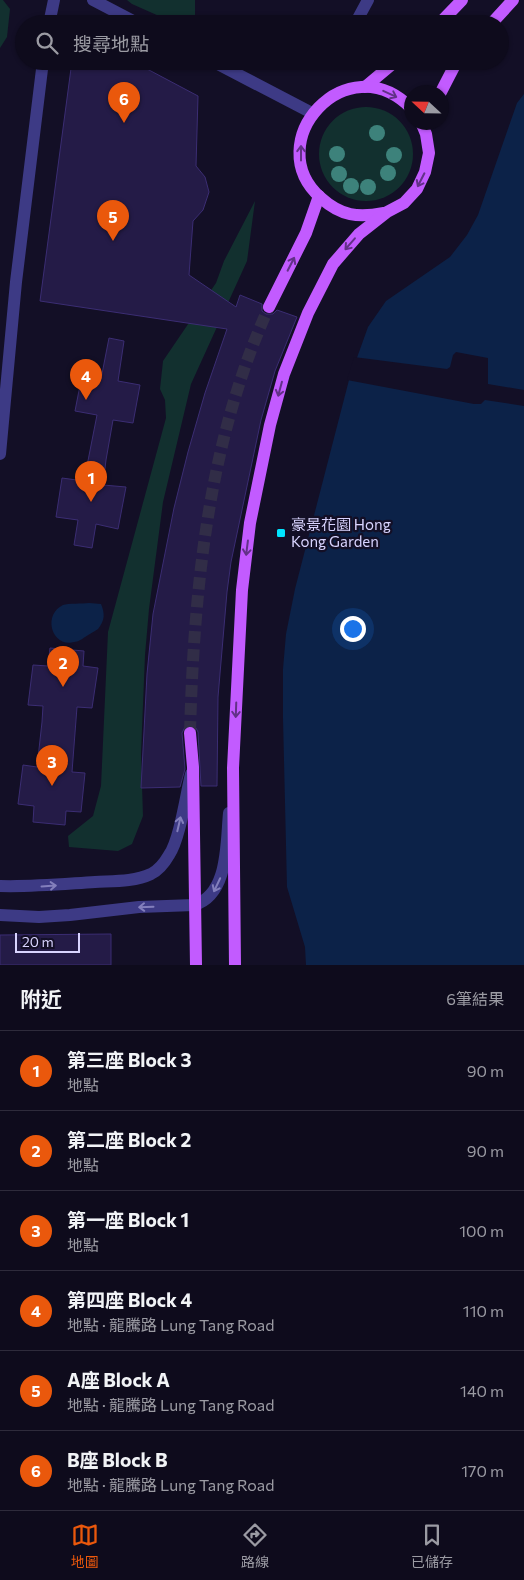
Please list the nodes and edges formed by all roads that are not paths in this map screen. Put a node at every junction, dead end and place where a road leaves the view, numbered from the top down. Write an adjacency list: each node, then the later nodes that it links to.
1 (54, 0): 6 (street)
2 (93, 0): 7 (street)
3 (368, 0): 8 (street)
4 (462, 0): 9 (main road)
5 (513, 0): 10 (main road)
6 (51, 15)
7 (122, 15)
8 (360, 15)
9 (448, 15)
10 (499, 15)
11 (42, 70): 23 (street)
12 (229, 70): 18 (street)
13 (385, 70): 16 (main road)
14 (452, 70): 15 (main road)
15 (445, 85)
16 (365, 87): 17 (main road, one-way to 17); 18 (main road)
17 (404, 101)
18 (312, 113): 20 (main road, one-way to 18)
19 (426, 130): 21 (main road, one-way to 21)
20 (319, 196): 21 (main road); 22 (main road, one-way to 20)
21 (387, 212): 27 (main road, one-way to 27)
22 (269, 307)
23 (2, 411): 24 (street)
24 (0, 454)
25 (190, 733): 26 (main road)
26 (193, 767): 28 (street, one-way to 26); 29 (main road)
27 (234, 768): 29 (street, one-way to 29); 32 (main road)
28 (0, 886)
29 (194, 906): 30 (street, one-way to 30); 31 (main road)
30 (0, 915)
31 (196, 965)
32 (235, 965)

